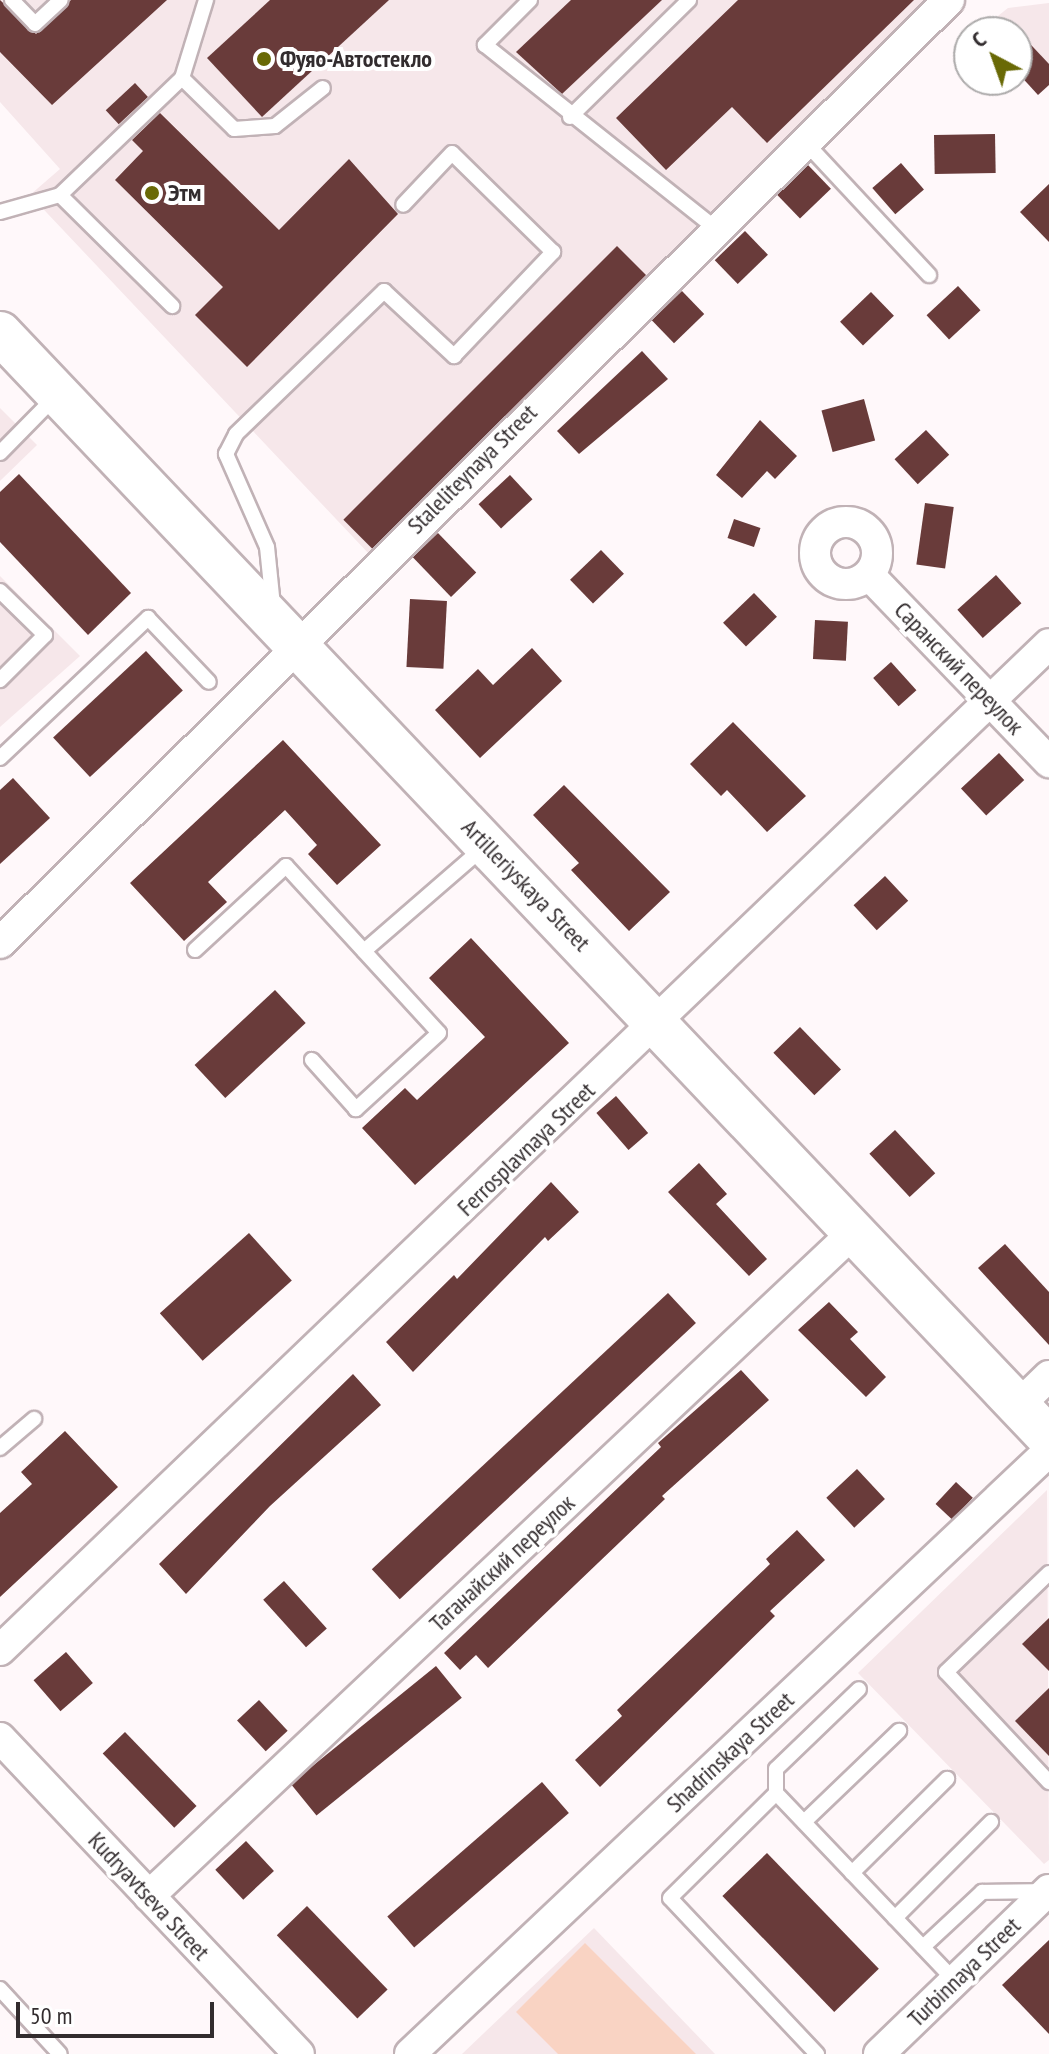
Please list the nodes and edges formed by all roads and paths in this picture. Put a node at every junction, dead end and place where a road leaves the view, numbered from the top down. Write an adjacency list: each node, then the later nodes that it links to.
1 (12, 0): 2 (lane)
2 (61, 0)
3 (206, 0): 7 (lane)
4 (530, 0): 9 (lane)
5 (689, 0): 9 (lane)
6 (949, 0): 10 (street, Staleliteynaya Street)
7 (182, 78): 8 (lane); 11 (lane)
8 (323, 88)
9 (570, 117): 14 (lane)
10 (805, 142): 14 (street, Staleliteynaya Street); 15 (lane)
11 (60, 195): 13 (lane); 16 (lane)
12 (403, 205): 22 (lane)
13 (0, 212)
14 (715, 228): 22 (street, Staleliteynaya Street)
15 (929, 275)
16 (172, 306)
17 (0, 333): 18 (street, Artilleriyskaya Street)
18 (58, 394): 19 (lane); 22 (street, Artilleriyskaya Street)
19 (0, 453)
20 (869, 575): 26 (street, Саранский переулок)
21 (0, 591): 24 (lane)
22 (285, 633): 29 (street, Artilleriyskaya Street); 30 (street, Staleliteynaya Street)
23 (1049, 644): 26 (street, Ferrosplavnaya Street)
24 (0, 680)
25 (209, 682): 27 (lane)
26 (991, 700): 28 (street, Саранский переулок); 33 (street, Ferrosplavnaya Street)
27 (0, 758)
28 (1049, 762)
29 (487, 844): 32 (lane); 33 (street, Artilleriyskaya Street)
30 (0, 943)
31 (195, 950): 32 (lane)
32 (364, 951): 34 (lane)
33 (658, 1023): 35 (street, Artilleriyskaya Street); 43 (street, Ferrosplavnaya Street)
34 (312, 1060)
35 (855, 1231): 37 (street, Artilleriyskaya Street); 54 (street, Таганайский переулок)
36 (1049, 1376): 37 (street)
37 (1018, 1406): 39 (street, Artilleriyskaya Street)
38 (34, 1419): 40 (lane)
39 (1049, 1438)
40 (0, 1448)
41 (1049, 1451): 61 (street, Shadrinskaya Street)
42 (1049, 1573): 48 (lane)
43 (0, 1650)
44 (859, 1689): 49 (lane)
45 (899, 1731): 50 (lane)
46 (0, 1738): 54 (street, Kudryavtseva Street)
47 (947, 1779): 52 (lane)
48 (1049, 1782)
49 (776, 1793): 50 (lane); 62 (lane)
50 (804, 1822): 52 (lane)
51 (991, 1822): 55 (lane)
52 (852, 1873): 55 (lane)
53 (1048, 1891): 56 (lane); 57 (street, Turbinnaya Street)
54 (149, 1896): 60 (street, Kudryavtseva Street)
55 (895, 1918): 56 (lane)
56 (923, 1947): 57 (lane)
57 (955, 1981): 63 (street, Turbinnaya Street)
58 (0, 1989): 59 (lane)
59 (60, 2054)
60 (299, 2054)
61 (410, 2054)
62 (817, 2054)
63 (879, 2054)

